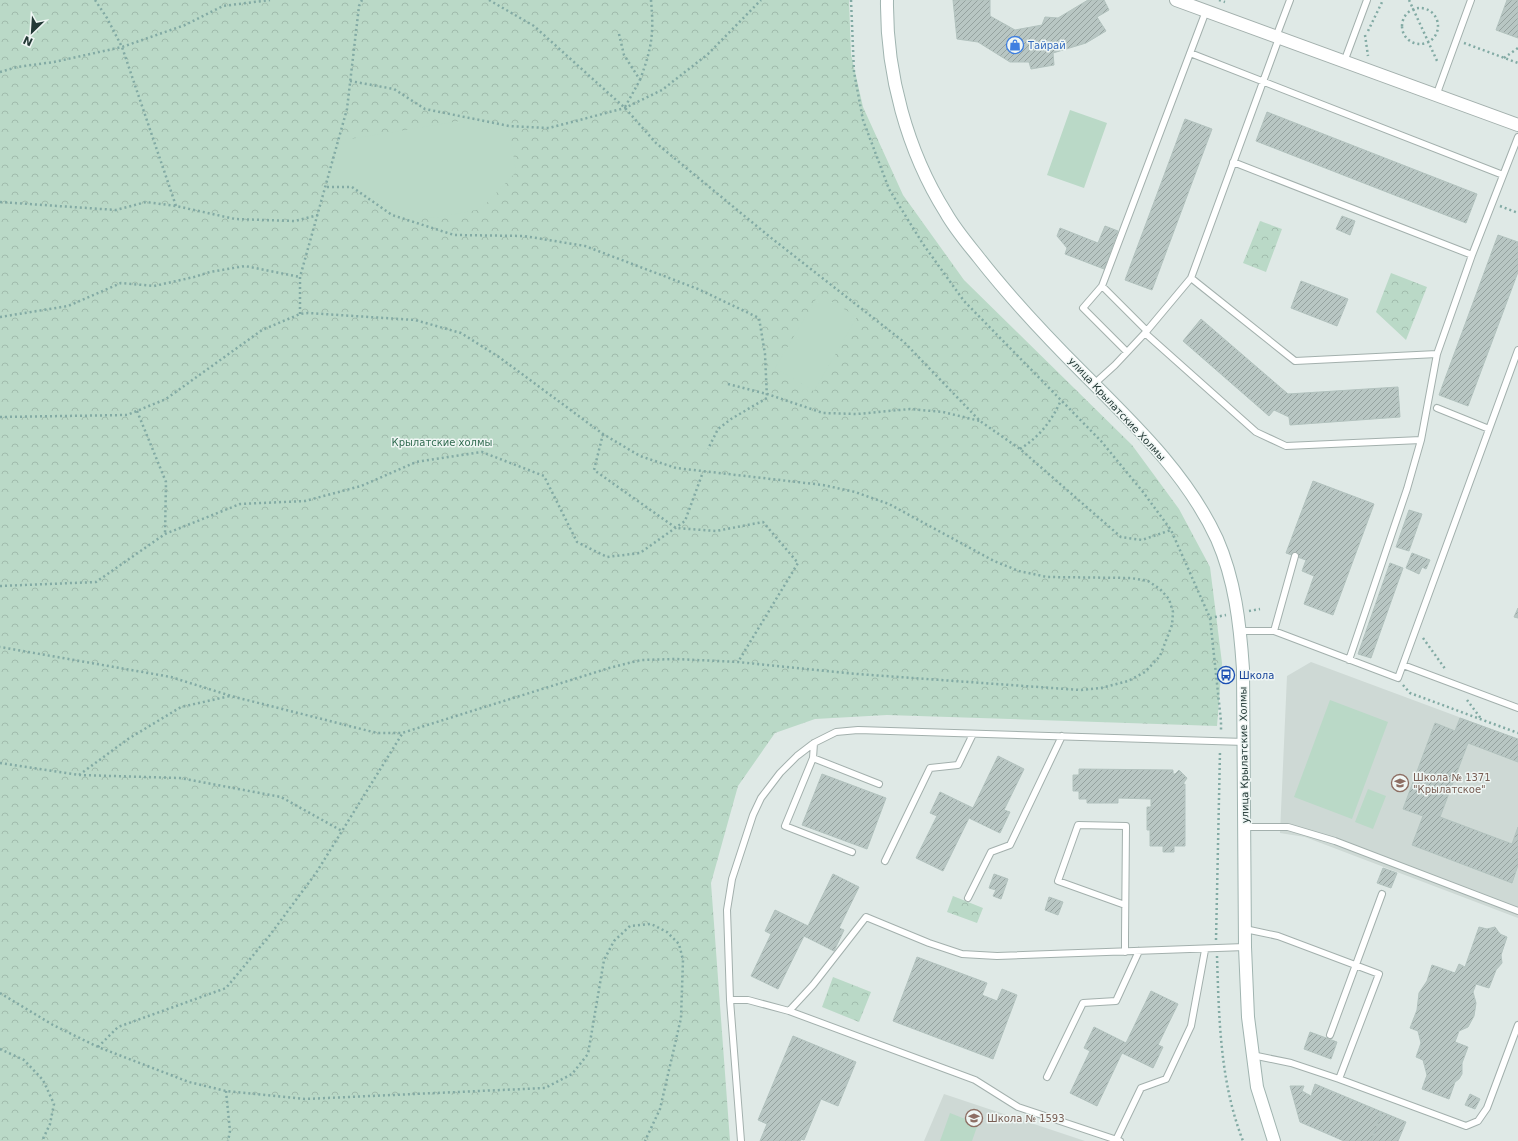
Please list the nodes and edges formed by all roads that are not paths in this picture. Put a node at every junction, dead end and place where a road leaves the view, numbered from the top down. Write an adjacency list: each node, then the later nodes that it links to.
1 (887, 0): 23 (street, улица Крылатские Холмы)
2 (1176, 0): 6 (street)
3 (1290, 0): 7 (lane)
4 (1367, 0): 9 (lane)
5 (1471, 0): 11 (lane)
6 (1206, 11): 7 (street); 8 (lane)
7 (1278, 37): 9 (street); 10 (lane)
8 (1190, 53): 10 (lane); 18 (lane)
9 (1344, 62): 11 (street)
10 (1263, 81): 14 (lane); 15 (lane)
11 (1436, 96): 12 (street)
12 (1518, 125)
13 (1518, 137): 15 (lane)
14 (1233, 162): 16 (lane); 17 (lane)
15 (1503, 175): 16 (lane)
16 (1472, 255): 22 (lane)
17 (1191, 278): 19 (lane); 22 (lane)
18 (1102, 286): 19 (lane); 21 (lane)
19 (1146, 332): 21 (lane); 26 (lane)
20 (1518, 350): 25 (lane)
21 (1127, 352): 23 (lane)
22 (1437, 354): 26 (lane)
23 (1094, 384): 29 (street, улица Крылатские Холмы)
24 (1436, 408): 25 (lane)
25 (1489, 429): 31 (lane)
26 (1421, 440): 30 (lane)
27 (1295, 556): 28 (lane)
28 (1274, 631): 29 (lane); 30 (lane)
29 (1240, 632): 35 (street, улица Крылатские Холмы)
30 (1349, 660): 31 (lane)
31 (1403, 665): 32 (lane)
32 (1518, 708)
33 (973, 734): 34 (lane); 36 (lane); 41 (lane)
34 (1062, 736): 35 (lane); 43 (lane)
35 (1245, 742): 39 (street, улица Крылатские Холмы)
36 (814, 743): 37 (lane); 52 (lane)
37 (813, 758): 38 (lane); 40 (lane)
38 (879, 784)
39 (1245, 826): 45 (lane); 46 (street, улица Крылатские Холмы)
40 (852, 852)
41 (885, 861)
42 (1382, 894): 51 (lane)
43 (968, 898)
44 (1125, 905): 44 (lane); 49 (lane)
45 (1518, 911)
46 (1245, 930): 47 (street, улица Крылатские Холмы); 51 (lane)
47 (1246, 947): 48 (lane); 56 (street, улица Крылатские Холмы)
48 (1205, 950): 50 (lane); 59 (lane)
49 (1125, 952): 50 (lane); 53 (lane)
50 (1139, 952): 57 (lane)
51 (1356, 965): 55 (lane); 58 (lane)
52 (730, 1000): 53 (lane); 60 (lane)
53 (789, 1011): 59 (lane)
54 (1518, 1025): 58 (lane)
55 (1330, 1035)
56 (1252, 1055): 58 (lane); 61 (street, улица Крылатские Холмы)
57 (1048, 1077)
58 (1339, 1079)
59 (1118, 1140)
60 (741, 1141)
61 (1274, 1141)

